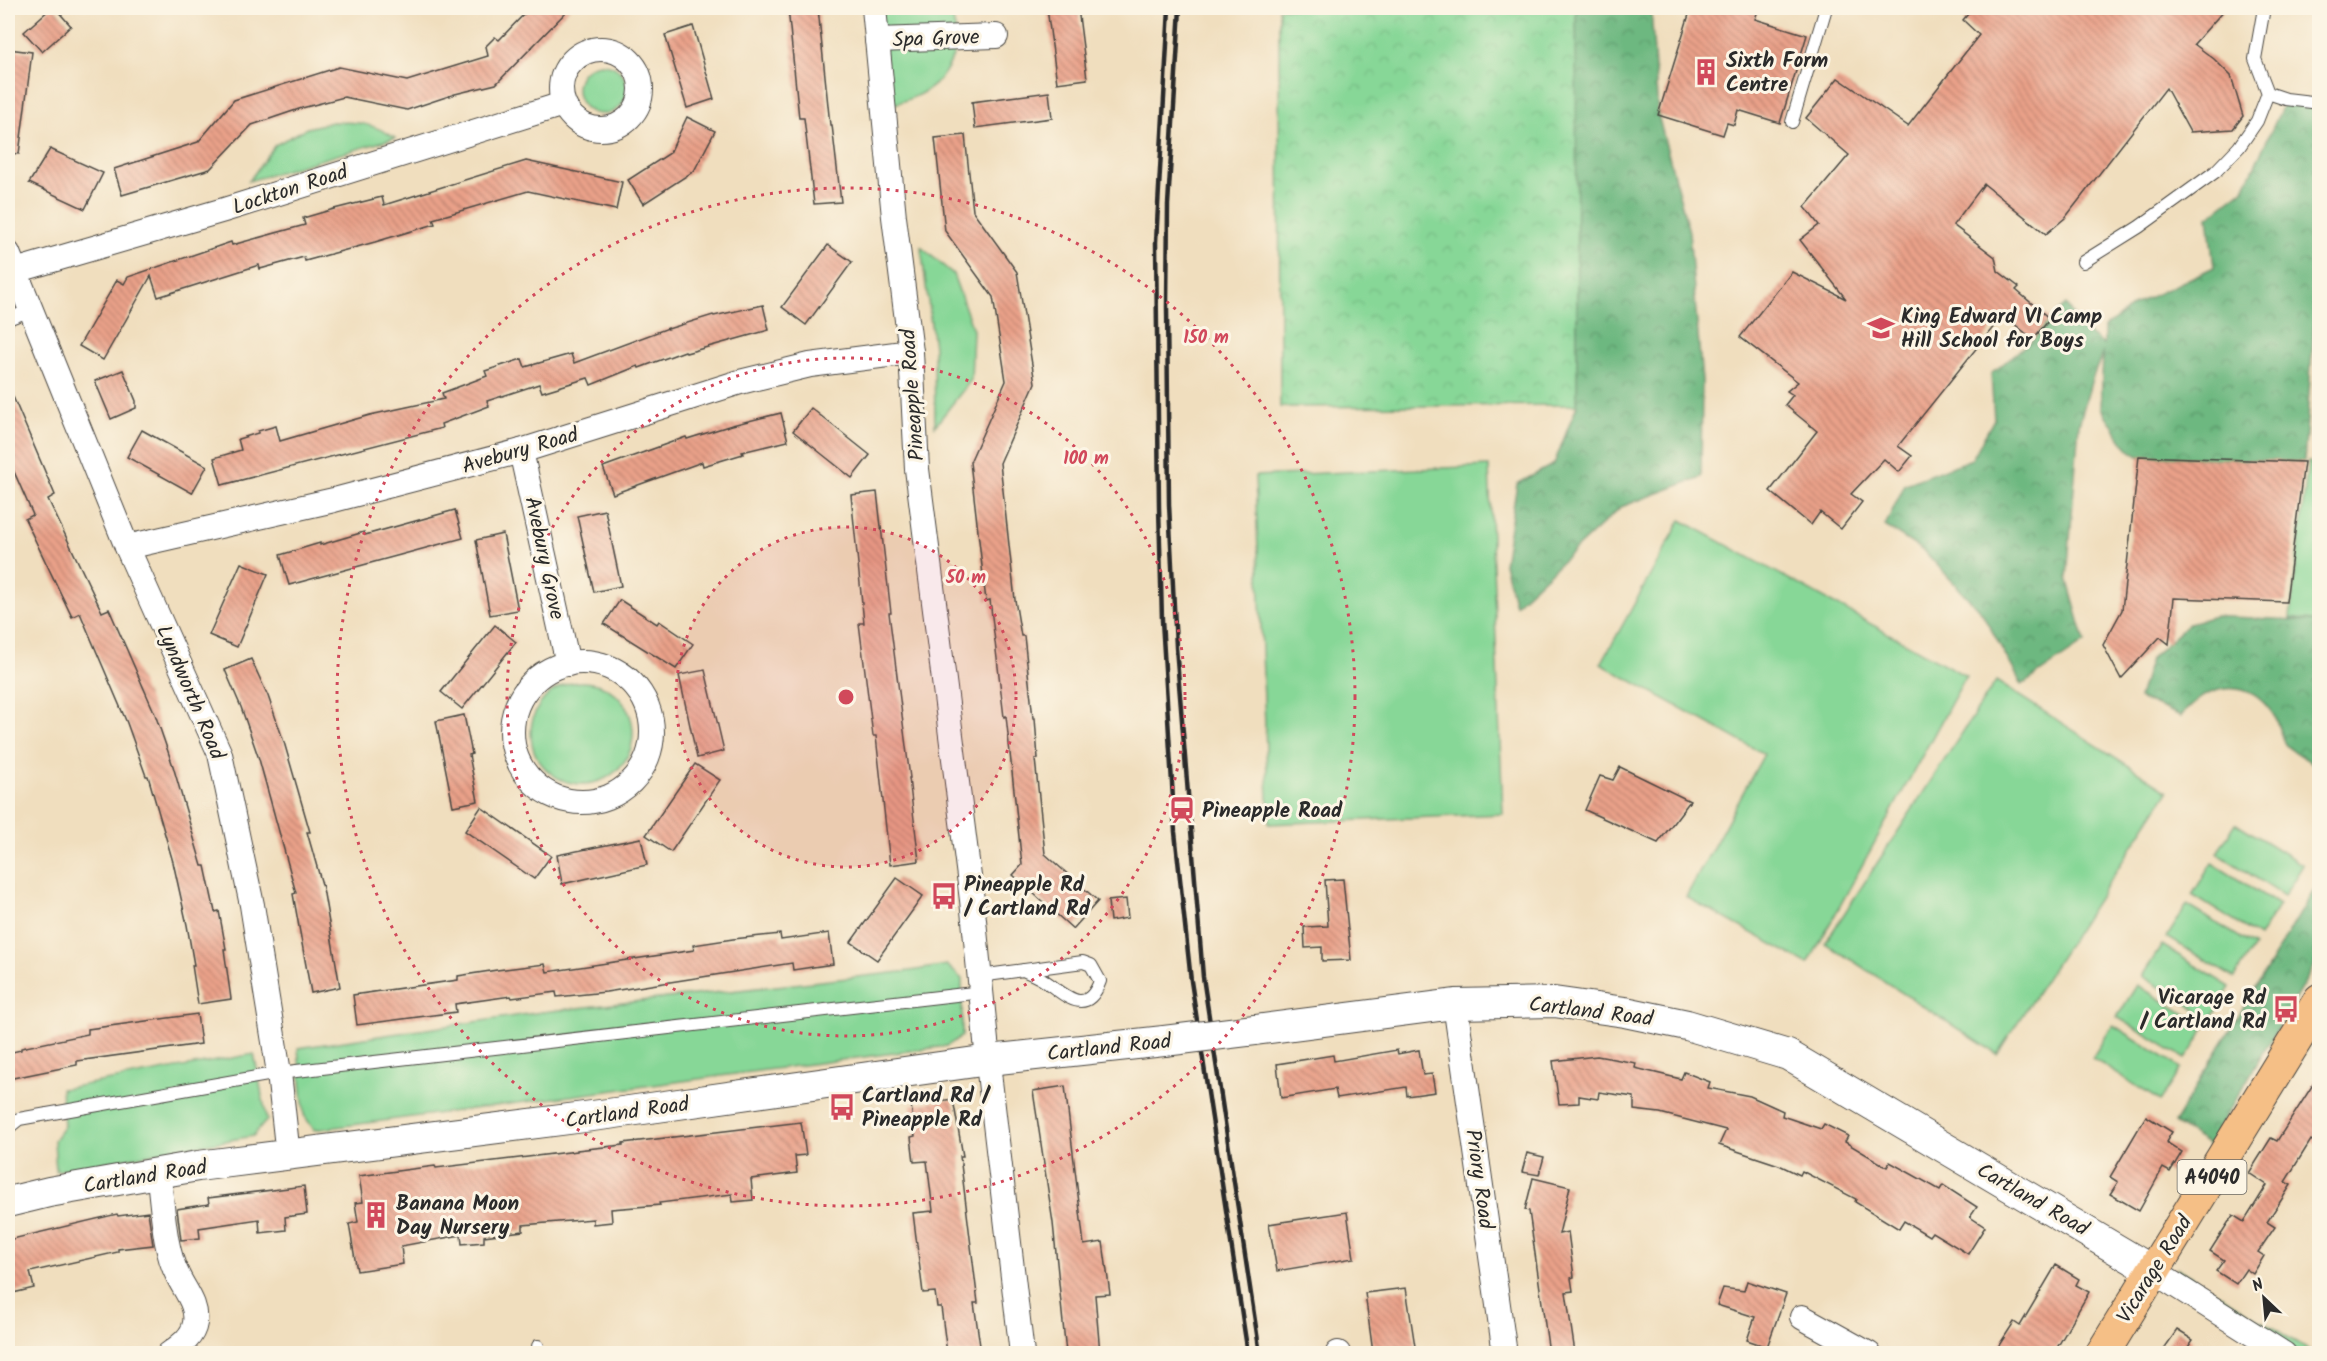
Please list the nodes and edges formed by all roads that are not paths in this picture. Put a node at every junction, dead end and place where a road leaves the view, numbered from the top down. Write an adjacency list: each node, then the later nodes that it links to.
1 (873, 8): 5 (street, Pineapple Road)
2 (1826, 8): 9 (lane)
3 (2265, 8): 6 (lane)
4 (996, 36): 5 (street, Spa Grove)
5 (877, 40): 14 (street, Pineapple Road)
6 (2268, 93): 7 (lane); 11 (lane)
7 (2319, 103)
8 (563, 104): 10 (street, Lockton Road)
9 (1792, 122)
10 (11, 262): 12 (street, Lyndworth Road)
11 (2083, 262)
12 (31, 310): 13 (lane); 16 (street, Lyndworth Road)
13 (8, 319)
14 (911, 352): 15 (street, Avebury Road); 19 (street, Pineapple Road)
15 (521, 452): 16 (street, Avebury Road); 17 (street, Avebury Grove)
16 (127, 547): 23 (street, Lyndworth Road)
17 (568, 664): 17 (street)
18 (1023, 970): 18 (lane); 19 (lane)
19 (981, 984): 22 (street, Pineapple Road); 23 (lane)
20 (2319, 1000): 28 (main road, Vicarage Road / A4040)
21 (1455, 1004): 22 (street, Cartland Road, bridge); 28 (street, Cartland Road); 32 (street, Priory Road)
22 (989, 1060): 25 (street, Cartland Road); 31 (street, Pineapple Road)
23 (279, 1073): 24 (lane); 25 (street, Lyndworth Road)
24 (8, 1128)
25 (288, 1156): 26 (street, Cartland Road)
26 (158, 1172): 27 (street, Cartland Road); 30 (street)
27 (8, 1202)
28 (2153, 1271): 34 (main road, Vicarage Road / A4040); 35 (street)
29 (1802, 1317): 33 (street)
30 (169, 1353)
31 (1023, 1353)
32 (1505, 1353)
33 (1869, 1353)
34 (2102, 1353)
35 (2284, 1353)

